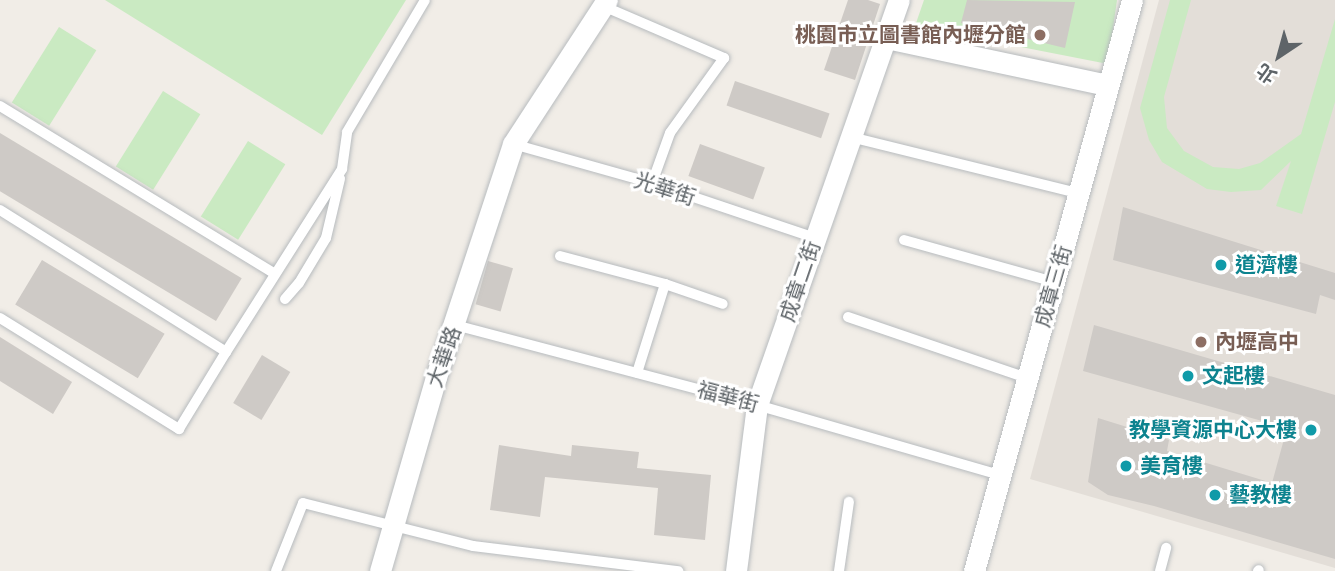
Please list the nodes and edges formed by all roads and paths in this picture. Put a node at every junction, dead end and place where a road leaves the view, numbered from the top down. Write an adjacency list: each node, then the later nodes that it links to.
1 (425, 0): 10 (lane)
2 (899, 0): 5 (street, 成章二街)
3 (1132, 0): 6 (street, 成章三街)
4 (605, 3): 9 (street, 大華路); 11 (lane)
5 (886, 38): 6 (street); 8 (street, 成章二街)
6 (1108, 85): 12 (street, 成章三街)
7 (0, 106): 17 (lane)
8 (851, 137): 12 (lane); 14 (street, 成章二街)
9 (513, 144): 11 (lane, 光華街); 24 (street, 大華路)
10 (342, 169): 17 (lane); 20 (lane)
11 (652, 183): 14 (lane, 光華街)
12 (1078, 193): 18 (street, 成章三街)
13 (0, 210): 25 (lane)
14 (815, 238): 28 (street, 成章二街)
15 (904, 240): 18 (lane)
16 (560, 256): 19 (lane)
17 (275, 274): 25 (lane)
18 (1055, 282): 27 (street, 成章三街)
19 (665, 284): 21 (lane); 26 (lane)
20 (285, 299)
21 (723, 304)
22 (848, 317): 27 (lane)
23 (0, 318): 25 (lane)
24 (455, 325): 26 (lane, 福華街); 31 (street, 大華路)
25 (226, 352)
26 (637, 373): 28 (lane, 福華街)
27 (1027, 378): 29 (street, 成章三街)
28 (757, 405): 29 (lane, 福華街); 36 (street, 成章二街)
29 (1000, 475): 38 (street, 成章三街)
30 (849, 502): 37 (lane)
31 (394, 525): 33 (lane); 34 (street, 大華路); 35 (lane)
32 (1166, 548): 39 (lane)
33 (276, 571)
34 (380, 571)
35 (678, 571)
36 (736, 571)
37 (839, 571)
38 (975, 571)
39 (1160, 571)

